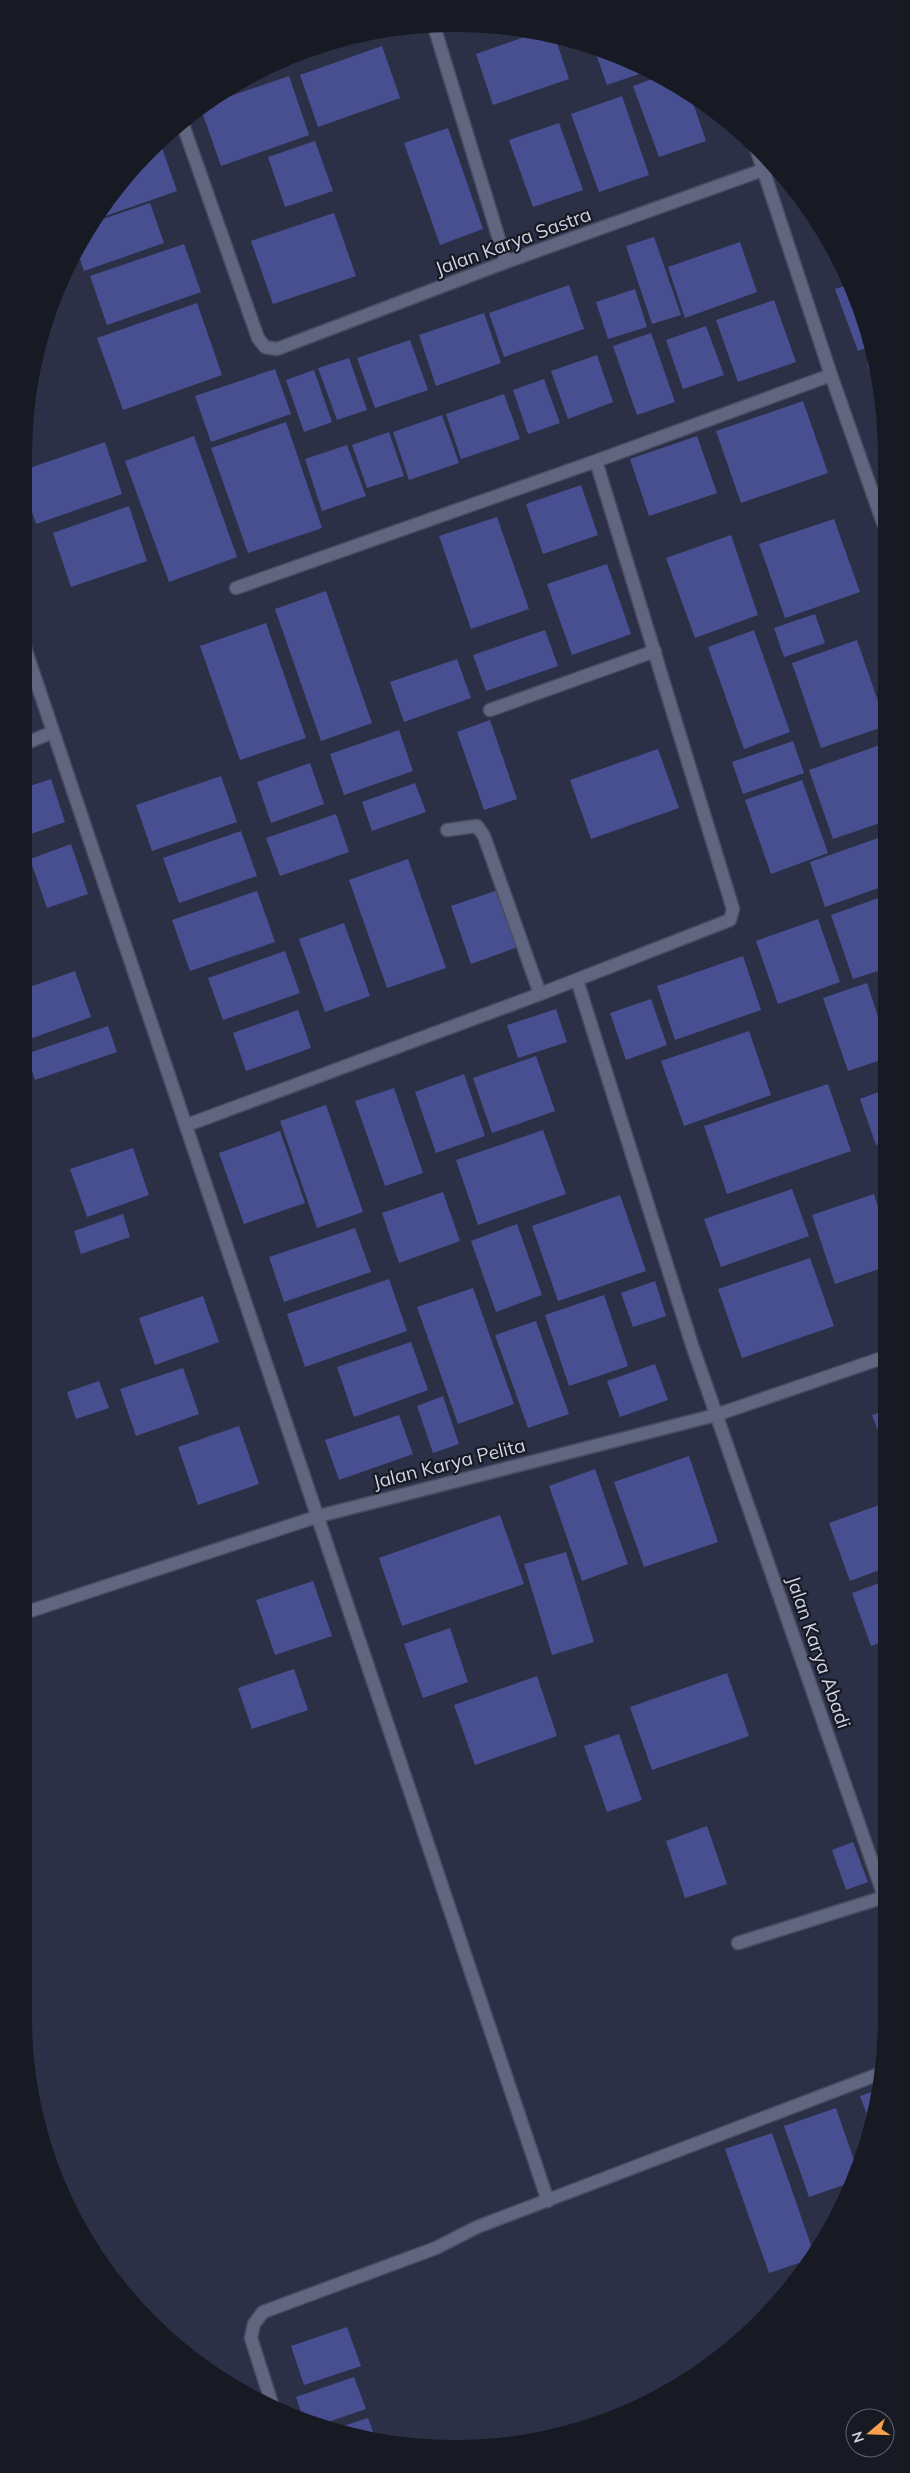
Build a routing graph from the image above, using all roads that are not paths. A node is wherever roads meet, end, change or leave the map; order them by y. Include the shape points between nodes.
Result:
1 (436, 33) edge
2 (185, 130) edge
3 (766, 169) edge
4 (771, 174) edge
5 (506, 262) junction
6 (831, 375) junction
7 (596, 461) junction
8 (878, 510) edge
9 (236, 588) dead end
10 (655, 651) junction
11 (32, 669) edge
12 (490, 710) dead end
13 (53, 732) junction
14 (32, 741) edge
15 (447, 830) dead end
16 (577, 980) junction
17 (540, 994) junction
18 (186, 1125) junction
19 (878, 1359) edge
20 (716, 1415) junction
21 (319, 1516) junction
22 (32, 1610) edge
23 (878, 1879) edge
24 (878, 1901) edge
25 (738, 1943) dead end
26 (873, 2076) edge
27 (548, 2201) junction
28 (270, 2398) edge

1 - 5 street
2 - 5 street, Jalan Karya Sastra via 258,338 265,347 284,348
3 - 5 street, Jalan Karya Sastra
4 - 6 street
6 - 7 street
6 - 8 street
7 - 9 street
7 - 10 street
10 - 12 street
10 - 16 street via 733,912 726,922
11 - 13 street
13 - 14 street
13 - 18 street
15 - 17 street via 477,826 484,836
16 - 17 street
16 - 20 street, Jalan Karya Abadi
17 - 18 street
18 - 21 street
19 - 20 street, Jalan Karya Pelita
20 - 21 street, Jalan Karya Pelita
20 - 23 street, Jalan Karya Abadi
21 - 22 street, Jalan Karya Pelita
21 - 27 street
24 - 25 street
26 - 27 street
27 - 28 street via 477,2228 436,2248 263,2312 254,2324 251,2338

